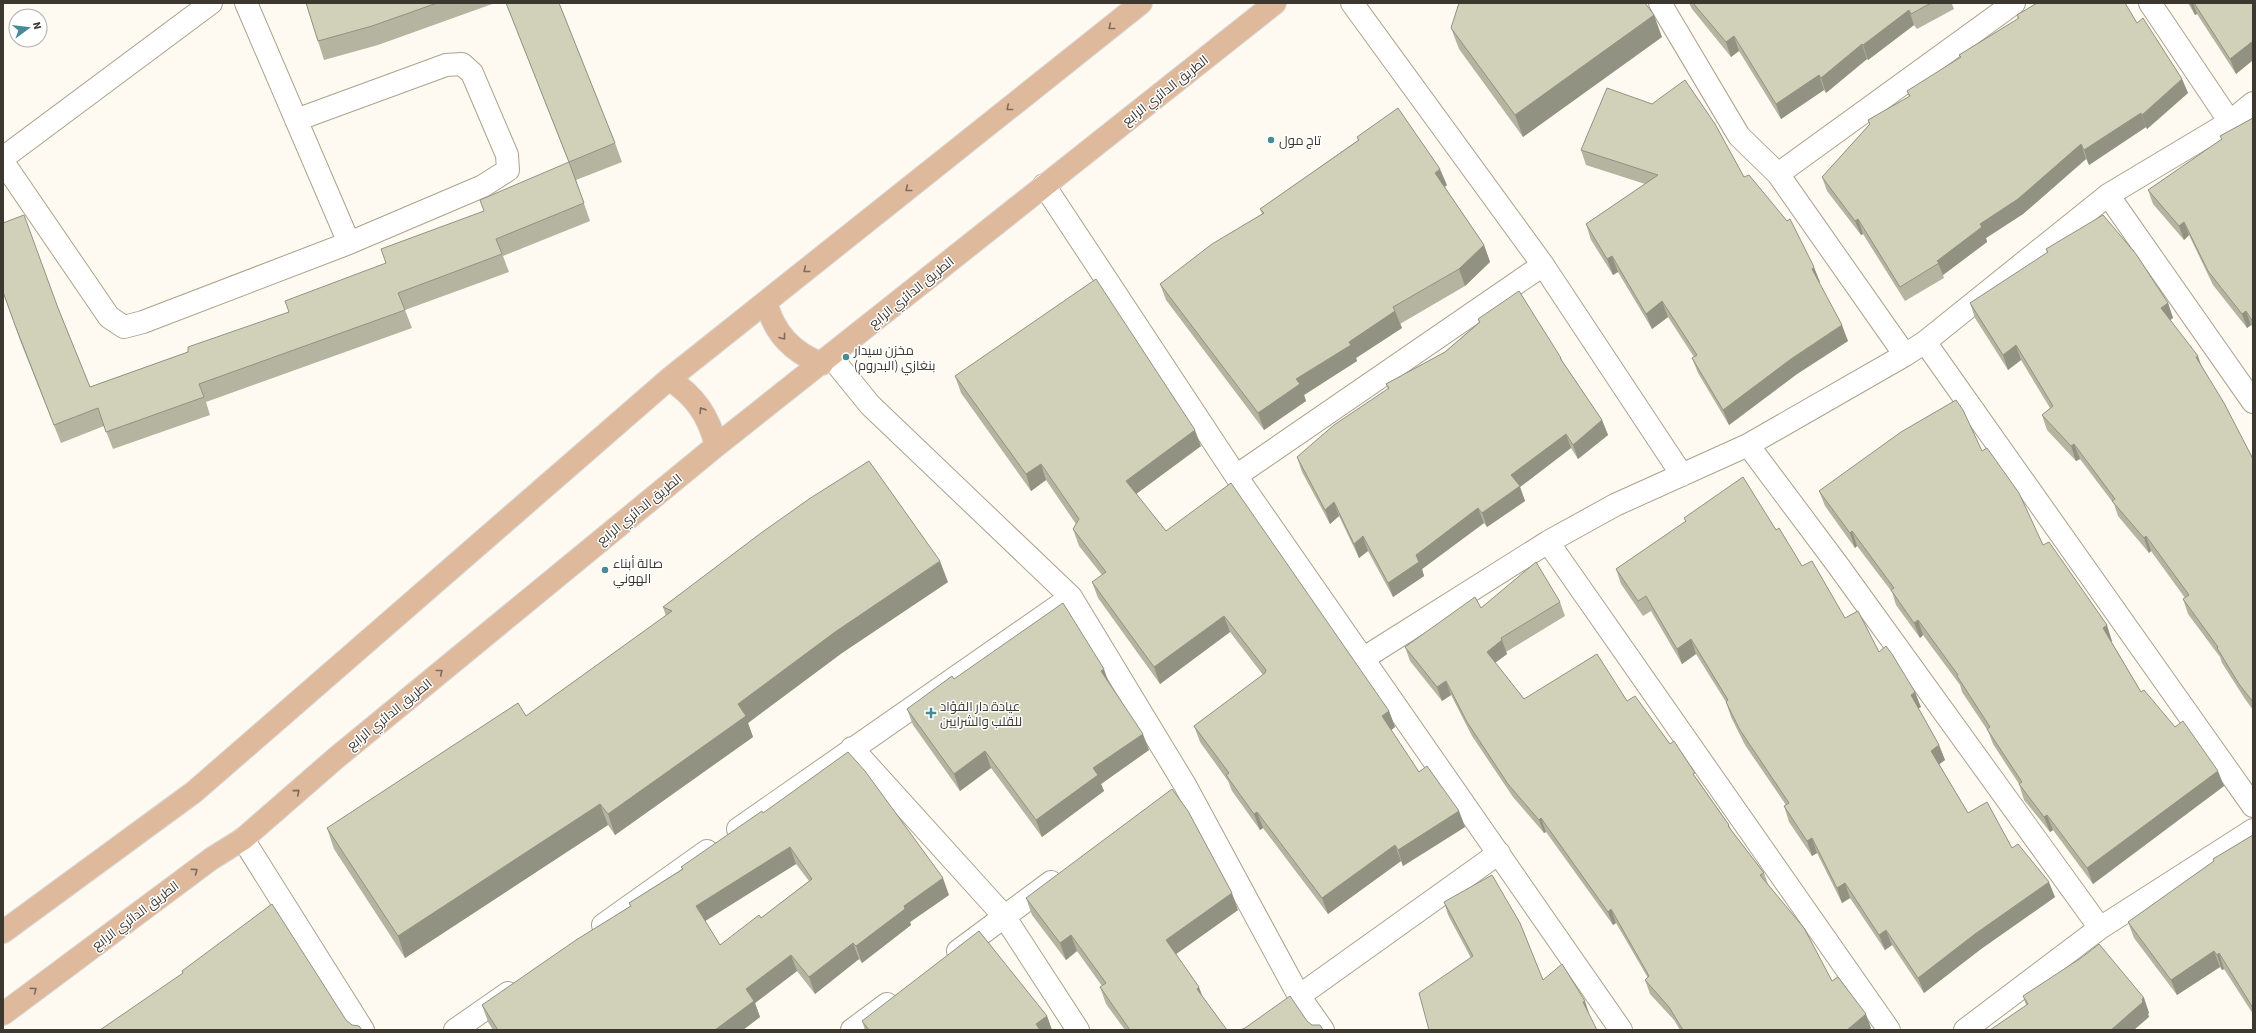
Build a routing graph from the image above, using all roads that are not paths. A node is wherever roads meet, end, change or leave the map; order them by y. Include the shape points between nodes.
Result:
1 (211, 3) edge
2 (246, 3) edge
3 (1141, 3) edge
4 (1275, 3) edge
5 (1352, 3) edge
6 (1660, 3) edge
7 (2014, 3) edge
8 (2150, 3) edge
9 (2253, 103) edge
10 (296, 120) junction
11 (2230, 122) junction
12 (3, 158) edge
13 (3, 162) edge
14 (1778, 174) junction
15 (1044, 185) junction
16 (2108, 195) junction
17 (349, 243) junction
18 (1543, 265) junction
19 (766, 302) junction
20 (1925, 342) junction
21 (1905, 355) junction
22 (827, 360) junction
23 (669, 379) junction
24 (2253, 402) edge
25 (1748, 445) junction
26 (716, 446) junction
27 (1682, 475) junction
28 (1236, 476) junction
29 (1548, 542) junction
30 (1071, 597) junction
31 (1364, 658) junction
32 (852, 748) junction
33 (1185, 785) junction
34 (1165, 799) edge
35 (2253, 806) edge
36 (2253, 830) edge
37 (243, 839) junction
38 (1499, 853) junction
39 (1069, 870) edge
40 (1004, 916) junction
41 (4, 928) edge
42 (2100, 928) junction
43 (585, 938) edge
44 (941, 964) edge
45 (526, 979) edge
46 (903, 992) edge
47 (1299, 996) junction
48 (3, 1014) edge
49 (363, 1030) edge
50 (455, 1030) edge
51 (852, 1030) edge
52 (1078, 1030) edge
53 (1323, 1030) edge
54 (1621, 1030) edge
55 (1889, 1030) edge
56 (1964, 1030) edge

1 - 12 street
2 - 10 street
3 -> 19 main road
4 - 15 main road, الطريق الدائري الرابع
5 - 18 street
6 - 14 street via 1739,136
7 - 14 street
8 - 11 street
9 - 11 street
10 - 17 street
10 - 17 street via 446,65 462,64 472,73 507,155 508,170 494,180
11 - 16 street
13 - 17 street via 109,317 124,327
14 - 21 street
15 - 22 main road, الطريق الدائري الرابع
15 - 28 street
16 - 20 street
16 - 24 street
18 - 27 street
18 - 28 street
19 -> 22 main road via 770,316 785,341 796,351
19 - 23 main road
20 - 21 street
20 - 35 street
21 - 25 street
22 - 26 main road, الطريق الدائري الرابع
22 - 30 street via 870,405
26 -> 23 main road via 713,432 700,407 691,396
23 - 41 main road via 194,792
25 - 27 street
25 - 42 street
37 -> 26 main road, الطريق الدائري الرابع via 336,758
27 - 29 street via 1615,506
28 - 31 street
29 - 31 street
29 - 55 street
30 - 32 street
30 - 33 street
31 - 38 street
32 - 40 street
32 - 43 street
33 - 34 street
33 - 47 street
36 - 42 street
48 -> 37 main road, الطريق الدائري الرابع via 210,859
37 - 49 street
38 - 47 street
38 - 54 street
39 - 40 street
40 - 44 street
40 - 52 street
42 - 56 street
45 - 50 street
46 - 51 street
47 - 53 street

